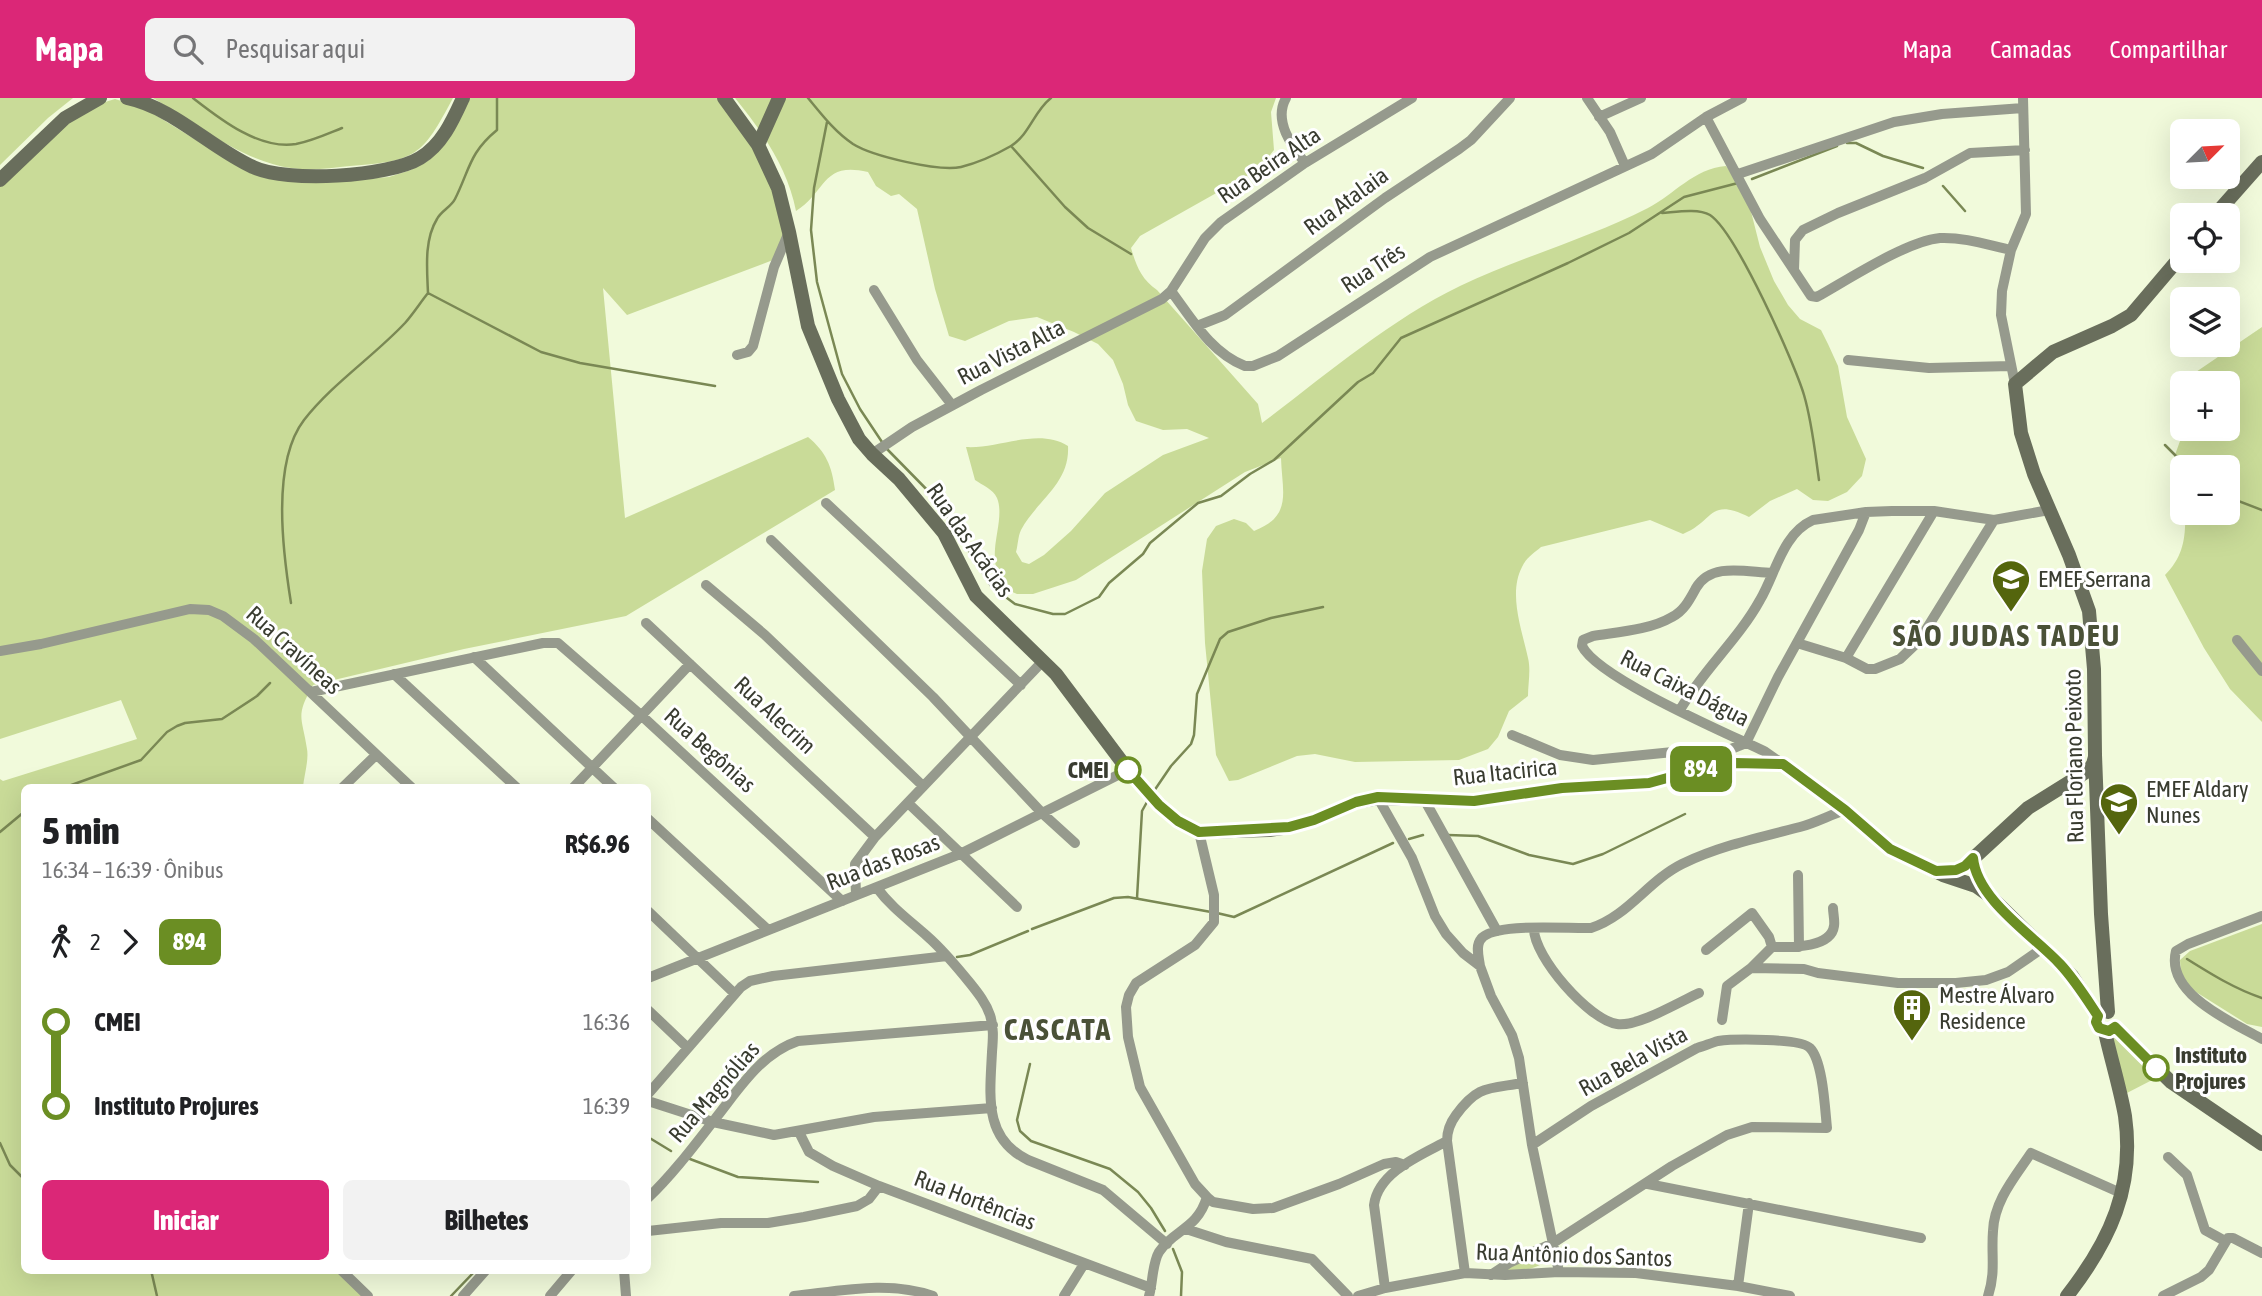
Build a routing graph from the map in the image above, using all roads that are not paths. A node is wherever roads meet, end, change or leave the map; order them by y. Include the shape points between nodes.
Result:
1 (100, 98) edge
2 (127, 98) edge
3 (463, 98) edge
4 (724, 98) edge
5 (779, 98) edge
6 (1286, 98) edge
7 (1412, 98) edge
8 (1510, 98) edge
9 (1587, 98) edge
10 (1642, 98) edge
11 (1742, 98) edge
12 (2023, 103) edge
13 (1599, 117) junction
14 (1706, 117) junction
15 (758, 145) junction
16 (2025, 150) junction
17 (2262, 162) edge
18 (1305, 163) junction
19 (1625, 166) junction
20 (1738, 174) junction
21 (0, 180) edge
22 (2226, 203) edge
23 (789, 232) junction
24 (2011, 250) junction
25 (2170, 269) edge
26 (1794, 270) junction
27 (874, 290) dead end
28 (1171, 291) junction
29 (1197, 326) junction
30 (737, 355) dead end
31 (1848, 360) dead end
32 (2011, 366) junction
33 (2015, 384) junction
34 (952, 405) junction
35 (872, 454) junction
36 (826, 503) dead end
37 (2049, 510) junction
38 (1866, 512) junction
39 (1934, 512) junction
40 (1994, 520) junction
41 (772, 540) dead end
42 (1772, 573) junction
43 (706, 585) dead end
44 (646, 624) dead end
45 (2237, 640) dead end
46 (1797, 643) junction
47 (0, 651) edge
48 (474, 657) junction
49 (1846, 658) junction
50 (1043, 661) junction
51 (690, 664) junction
52 (2262, 671) edge
53 (394, 674) junction
54 (1021, 685) junction
55 (311, 692) junction
56 (1681, 710) junction
57 (642, 716) junction
58 (1513, 735) dead end
59 (969, 736) junction
60 (1743, 745) junction
61 (376, 755) junction
62 (2095, 755) junction
63 (1783, 764) junction
64 (592, 768) junction
65 (1128, 770) junction
66 (2078, 777) junction
67 (346, 784) edge
68 (408, 784) edge
69 (513, 784) edge
70 (577, 784) edge
71 (610, 784) edge
72 (923, 786) junction
73 (2096, 787) junction
74 (1378, 797) junction
75 (1424, 799) junction
76 (908, 803) junction
77 (1845, 810) junction
78 (1042, 813) junction
79 (651, 822) edge
80 (1199, 832) junction
81 (875, 837) junction
82 (1075, 843) dead end
83 (960, 854) junction
84 (1973, 858) junction
85 (1936, 871) junction
86 (1798, 875) dead end
87 (877, 888) junction
88 (856, 895) junction
89 (1990, 896) junction
90 (842, 901) junction
91 (1017, 907) dead end
92 (1833, 908) dead end
93 (651, 914) edge
94 (2262, 916) edge
95 (767, 929) junction
96 (1534, 929) junction
97 (1497, 931) junction
98 (1772, 947) junction
99 (1799, 947) junction
100 (2043, 948) junction
101 (1706, 950) dead end
102 (947, 956) junction
103 (696, 957) junction
104 (1480, 966) junction
105 (1751, 968) junction
106 (651, 977) edge
107 (1699, 993) dead end
108 (735, 994) junction
109 (651, 1013) edge
110 (2103, 1014) junction
111 (1722, 1020) dead end
112 (993, 1025) junction
113 (2110, 1029) junction
114 (2262, 1039) edge
115 (688, 1048) junction
116 (1523, 1083) junction
117 (651, 1091) edge
118 (651, 1102) edge
119 (992, 1108) junction
120 (713, 1122) junction
121 (799, 1132) junction
122 (1447, 1141) junction
123 (2262, 1144) edge
124 (1532, 1145) junction
125 (2168, 1157) dead end
126 (1405, 1165) junction
127 (1648, 1184) junction
128 (879, 1186) junction
129 (2123, 1194) junction
130 (651, 1195) edge
131 (1207, 1198) junction
132 (1749, 1203) junction
133 (1186, 1229) junction
134 (651, 1230) edge
135 (1921, 1238) dead end
136 (2225, 1241) junction
137 (1553, 1243) junction
138 (1167, 1244) junction
139 (2262, 1252) edge
140 (1084, 1264) junction
141 (1559, 1272) junction
142 (1465, 1273) junction
143 (349, 1274) edge
144 (482, 1274) edge
145 (569, 1274) edge
146 (624, 1274) edge
147 (1491, 1275) junction
148 (1738, 1286) junction
149 (1385, 1288) junction
150 (860, 1292) edge
151 (1150, 1292) edge
152 (368, 1296) edge
153 (463, 1296) edge
154 (550, 1296) edge
155 (626, 1296) edge
156 (794, 1296) edge
157 (933, 1296) edge
158 (1064, 1296) edge
159 (1348, 1296) edge
160 (1358, 1296) edge
161 (1790, 1296) edge
162 (1988, 1296) edge
163 (2067, 1296) edge
164 (2163, 1296) edge

1 - 21 street via 65,118
2 - 3 street via 173,119 252,167 303,177 409,163 445,133
4 - 15 street, Rua das Acácias
5 - 15 street
6 - 18 street via 1284,125 1289,142
7 - 18 street, Rua Beira Alta
8 - 29 street, Rua Atalaia via 1459,149 1225,315
9 - 13 street
10 - 13 street
11 - 14 street, Rua Três
12 - 16 street, Rua Floriano Peixoto
12 - 20 street via 1894,122
13 - 19 street
14 - 19 street, Rua Três via 1675,140
14 - 20 street
15 - 23 street, Rua das Acácias via 778,188
16 - 24 street, Rua Floriano Peixoto via 2026,214
16 - 26 street via 1970,153 1925,178 1803,230 1795,240
17 - 22 street
18 - 28 street, Rua Beira Alta via 1221,222 1194,252
19 - 29 street, Rua Três via 1430,257 1264,363 1245,366 1236,362
20 - 26 street via 1760,219
23 - 30 street via 774,267 753,346
23 - 35 street, Rua das Acácias via 808,326 822,364 847,418
24 - 26 street via 1957,239 1927,240 1819,296 1811,296
24 - 32 street, Rua Floriano Peixoto via 2001,315
25 - 33 street via 2131,314 2053,352
27 - 34 street via 916,360
28 - 29 street, Rua Três
28 - 34 street, Rua Vista Alta
31 - 32 street via 1929,368
32 - 33 street, Rua Floriano Peixoto
33 - 37 street, Rua Floriano Peixoto via 2021,433
34 - 35 street, Rua Vista Alta
35 - 50 street, Rua das Acácias via 944,533 976,596
36 - 54 street
37 - 40 street
37 - 62 street, Rua Floriano Peixoto via 2089,611 2095,668
38 - 39 street
38 - 42 street via 1813,520 1801,527
38 - 46 street
39 - 40 street
39 - 49 street
40 - 49 street via 1909,652 1875,670
41 - 59 street
42 - 56 street via 1747,623 1700,678
42 - 56 street, Rua Caixa Dágua via 1726,570 1709,574 1675,616 1583,640 1585,651 1602,669
43 - 72 street
44 - 51 street, Rua Alecrim
45 - 52 street
46 - 49 street
46 - 60 street
47 - 55 street, Rua Cravíneas via 178,610 209,610 234,622
48 - 53 street
48 - 57 street, Rua Begônias via 553,641
48 - 64 street
50 - 54 street
50 - 65 street, Rua das Acácias
51 - 57 street
51 - 81 street, Rua Alecrim
53 - 55 street
53 - 69 street
54 - 59 street
55 - 61 street, Rua Cravíneas
56 - 60 street, Rua Caixa Dágua
57 - 64 street
57 - 90 street, Rua Begônias
58 - 60 street via 1560,755 1593,761
59 - 72 street
59 - 78 street
60 - 63 street, Rua Caixa Dágua
61 - 67 street
61 - 68 street, Rua Cravíneas
62 - 66 street via 2093,766
62 - 73 street, Rua Floriano Peixoto
63 - 75 street, Rua Itacirica via 1735,763 1649,783 1562,788 1474,801
63 - 77 street
64 - 70 street
64 - 71 street
65 - 78 street, Rua das Rosas
65 - 80 street, Rua das Acácias via 1159,805
66 - 73 street via 2092,779
66 - 84 street via 2028,808
72 - 76 street
73 - 110 street, Rua Floriano Peixoto
74 - 75 street, Rua Itacirica
74 - 80 street, Rua Itacirica via 1289,827
74 - 104 street via 1412,858 1435,916 1463,953
75 - 97 street
76 - 81 street
76 - 83 street
77 - 85 street via 1890,849
77 - 96 street via 1682,864 1603,924
78 - 82 street
78 - 83 street, Rua das Rosas
79 - 95 street
80 - 131 street via 1214,895 1214,922 1195,946 1136,983 1126,1007 1140,1087
81 - 88 street via 855,864
83 - 87 street, Rua das Rosas
83 - 91 street
84 - 85 street via 1956,870
84 - 89 street
85 - 89 street
86 - 99 street
87 - 88 street, Rua das Rosas
87 - 102 street
88 - 90 street, Rua das Rosas
89 - 100 street
90 - 95 street, Rua das Rosas
92 - 99 street via 1830,934
93 - 103 street
94 - 114 street via 2188,944 2176,951 2173,962 2182,983 2198,1000
95 - 103 street, Rua das Rosas
96 - 97 street
96 - 107 street, Rua Bela Vista via 1535,942 1553,973 1587,1006 1618,1025
97 - 104 street via 1478,944
98 - 99 street
98 - 101 street via 1752,913
98 - 105 street
100 - 105 street via 2008,972 1956,983 1898,983 1804,969
100 - 110 street
102 - 108 street via 758,978
102 - 112 street via 985,1003
103 - 106 street, Rua das Rosas
103 - 108 street
104 - 116 street via 1514,1042
105 - 111 street via 1727,986
108 - 115 street
109 - 115 street
110 - 113 street via 2115,1017
112 - 119 street
112 - 120 street, Rua Magnólias via 782,1046 755,1069
113 - 123 street via 2171,1082
113 - 129 street via 2127,1152
115 - 117 street
116 - 122 street via 1475,1093 1452,1120
116 - 124 street
118 - 120 street
119 - 121 street via 874,1117
119 - 138 street via 998,1134 1009,1149 1103,1190
120 - 121 street via 767,1135
120 - 130 street, Rua Magnólias
121 - 128 street, Rua Hortências via 809,1152 819,1159
122 - 126 street
122 - 142 street
124 - 127 street, Rua Bela Vista via 1591,1107 1713,1042 1810,1047 1817,1061 1827,1128 1741,1129
124 - 137 street
125 - 136 street via 2187,1175 2205,1230
126 - 131 street via 1384,1164 1273,1208 1253,1209
126 - 149 street via 1375,1196
127 - 132 street
127 - 137 street
128 - 134 street via 857,1206 804,1217
128 - 140 street, Rua Hortências
129 - 162 street via 2031,1153 1995,1217 1994,1269
129 - 163 street via 2094,1257
131 - 133 street
132 - 135 street
132 - 148 street
133 - 138 street
133 - 159 street via 1312,1259
136 - 139 street via 2233,1238
136 - 164 street via 2209,1270
137 - 141 street
137 - 147 street
138 - 151 street via 1157,1256
140 - 151 street, Rua Hortências
140 - 158 street
141 - 147 street, Rua Antônio dos Santos
141 - 148 street, Rua Antônio dos Santos via 1636,1273
142 - 147 street, Rua Antônio dos Santos
142 - 149 street, Rua Antônio dos Santos
143 - 152 street
144 - 153 street
145 - 154 street
146 - 155 street
148 - 161 street, Rua Antônio dos Santos
149 - 160 street, Rua Antônio dos Santos
150 - 156 street
150 - 157 street via 901,1288

